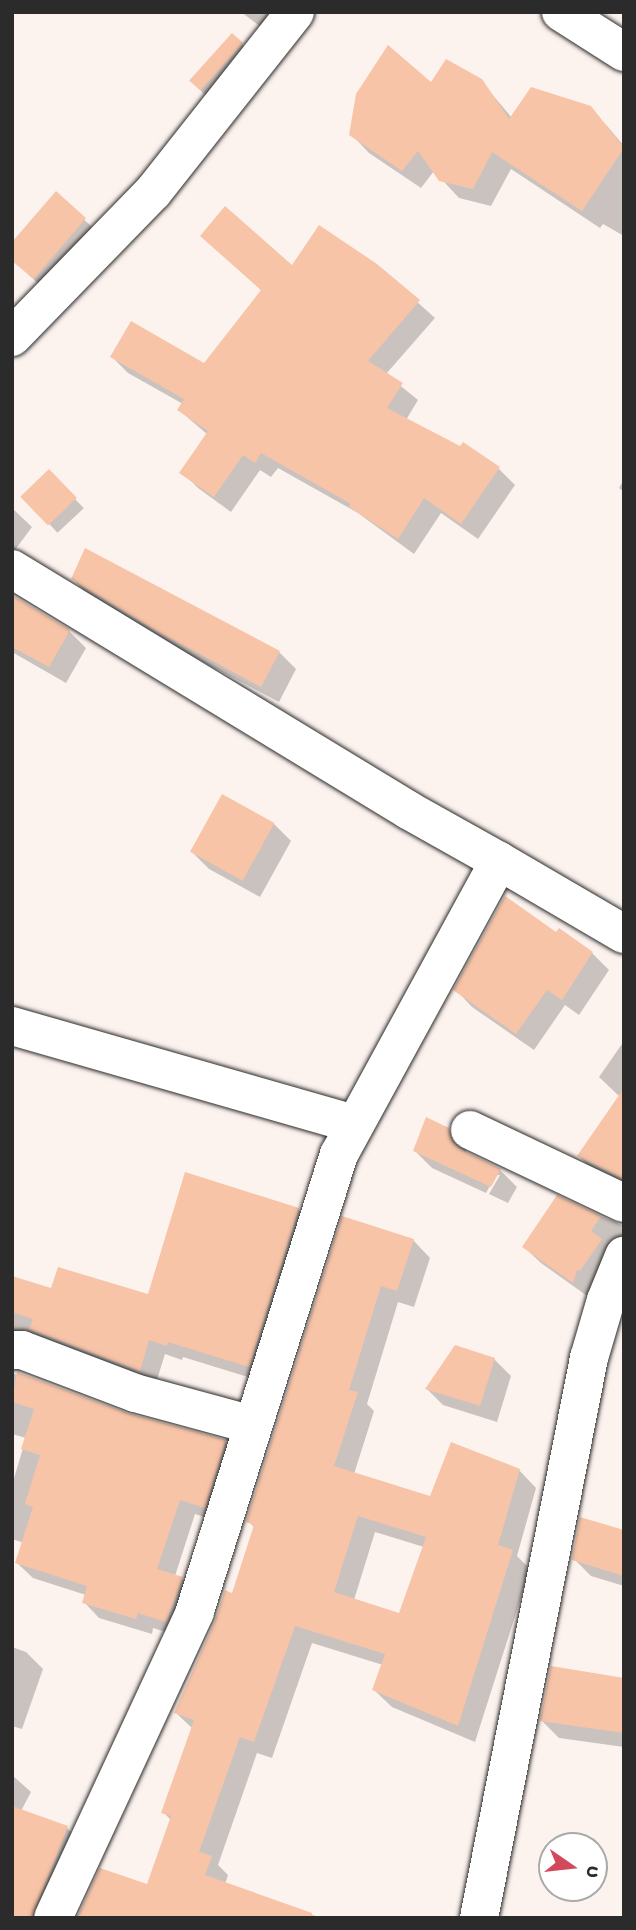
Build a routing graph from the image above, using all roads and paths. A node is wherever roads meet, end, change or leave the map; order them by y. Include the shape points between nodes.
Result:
1 (295, 12) edge
2 (561, 12) edge
3 (624, 52) edge
4 (12, 337) edge
5 (12, 569) edge
6 (499, 861) junction
7 (624, 934) edge
8 (12, 1026) edge
9 (353, 1124) junction
10 (470, 1130) dead end
11 (624, 1203) edge
12 (624, 1255) edge
13 (12, 1350) edge
14 (253, 1425) junction
15 (53, 1918) edge
16 (479, 1918) edge

1 - 4 street via 153,192
2 - 3 street
5 - 6 street
6 - 7 street
6 - 9 street
8 - 9 street
9 - 14 street via 329,1180
10 - 11 street
12 - 16 street via 589,1358
13 - 14 street via 135,1393
14 - 15 street via 190,1626

